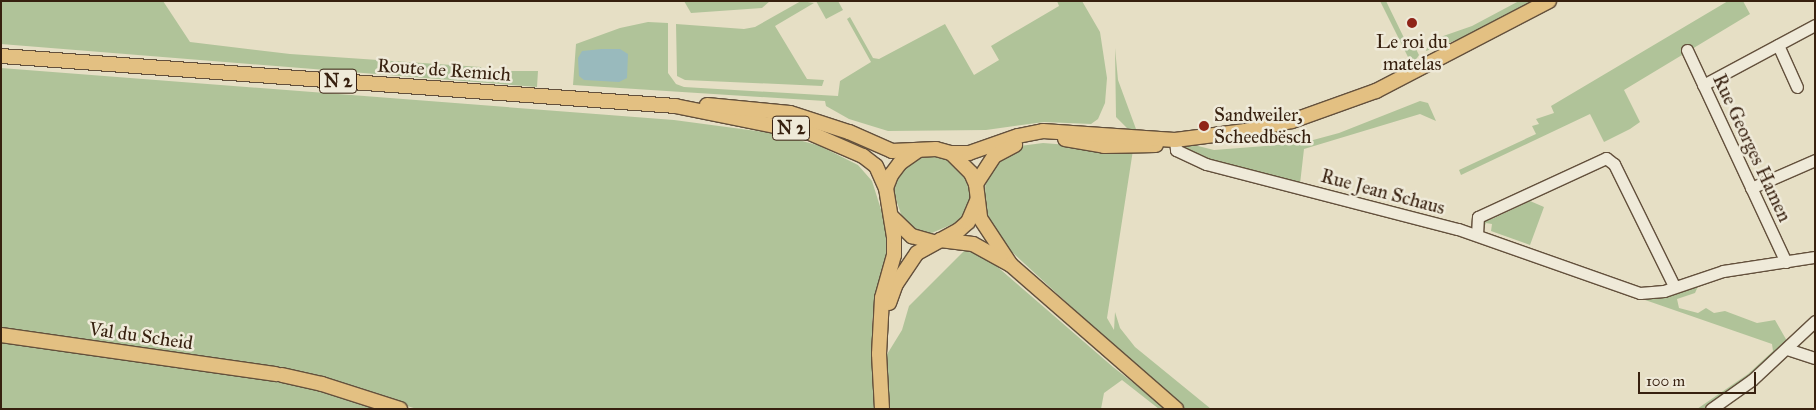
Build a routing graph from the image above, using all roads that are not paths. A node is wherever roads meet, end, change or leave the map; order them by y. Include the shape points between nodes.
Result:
1 (1549, 1) edge
2 (1815, 25) edge
3 (1778, 45) junction
4 (1687, 50) dead end
5 (1, 56) edge
6 (1703, 85) junction
7 (1798, 87) dead end
8 (675, 106) junction
9 (1103, 133) junction
10 (1033, 140) junction
11 (1175, 140) junction
12 (920, 150) junction
13 (951, 153) junction
14 (1815, 160) edge
15 (976, 184) junction
16 (886, 188) junction
17 (1751, 188) junction
18 (977, 201) junction
19 (892, 217) junction
20 (1477, 235) junction
21 (936, 241) junction
22 (1815, 257) edge
23 (1786, 262) junction
24 (1011, 265) junction
25 (1674, 286) junction
26 (1815, 321) edge
27 (881, 322) junction
28 (1, 335) edge
29 (1787, 349) junction
30 (1815, 358) edge
31 (400, 409) edge
32 (882, 409) edge
33 (1176, 409) edge
34 (1711, 409) edge

1 - 11 main road via 1418,71 1333,108 1245,131
2 - 3 street
3 - 6 street
3 - 7 street
4 - 6 street, Rue Georges Hamen
5 - 8 main road, Route de Remich / N 2
6 - 17 street, Rue Georges Hamen
8 - 12 main road, Route de Remich / N 2 via 722,105 790,113 850,132 880,148 903,152
8 - 16 main road, Route de Remich / N 2 via 810,133 863,156 876,166
9 - 10 main road via 1094,139 1057,135
9 - 11 main road
9 - 13 main road via 1043,131 969,153
10 - 11 main road via 1063,139 1127,147
10 - 15 main road via 994,156
11 - 20 street, Rue Jean Schaus via 1176,150 1206,164
12 - 13 main road via 936,148
12 - 16 main road via 900,163 890,175
13 - 15 main road via 964,162
14 - 17 street
15 - 18 main road
16 - 19 main road
17 - 23 street, Rue Georges Hamen
18 - 21 main road via 968,222
18 - 24 main road via 980,218
19 - 21 main road via 912,236
19 - 27 main road via 894,255 882,298
20 - 25 street, Rue Jean Schaus via 1590,275 1638,287
20 - 25 street via 1476,223 1481,216 1606,158 1614,164
21 - 24 main road via 973,244
21 - 27 main road via 916,254 909,264 896,284
22 - 23 street, Rue Jean Schaus
23 - 25 street, Rue Jean Schaus via 1723,271
24 - 33 main road
26 - 29 street
27 - 32 main road
28 - 31 main road, Val du Scheid via 279,375 322,384
29 - 30 street
29 - 34 street via 1752,380

